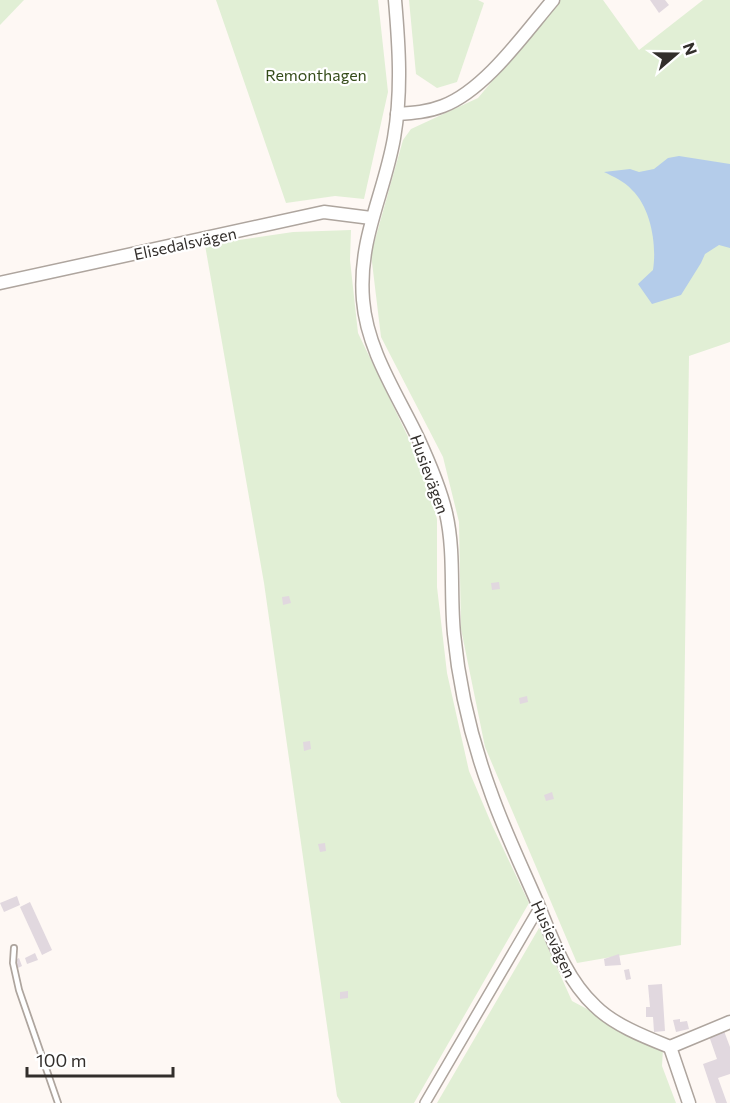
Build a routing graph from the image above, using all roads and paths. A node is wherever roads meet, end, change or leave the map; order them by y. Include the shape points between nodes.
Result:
1 (395, 0) edge
2 (553, 0) edge
3 (398, 114) junction
4 (371, 218) junction
5 (0, 283) edge
6 (539, 908) junction
7 (14, 948) dead end
8 (730, 1022) edge
9 (670, 1047) junction
10 (58, 1103) edge
11 (425, 1103) edge
12 (689, 1103) edge

1 - 3 street, Husievägen
2 - 3 street via 465,94 429,111
3 - 4 street, Husievägen
4 - 5 street, Elisedalsvägen via 324,212
4 - 6 street, Husievägen via 362,280 368,328 439,489 450,540 459,667 479,758
6 - 9 street, Husievägen via 573,981 591,1003 609,1017
6 - 11 street
7 - 10 lane via 19,990
8 - 9 street
9 - 12 street

